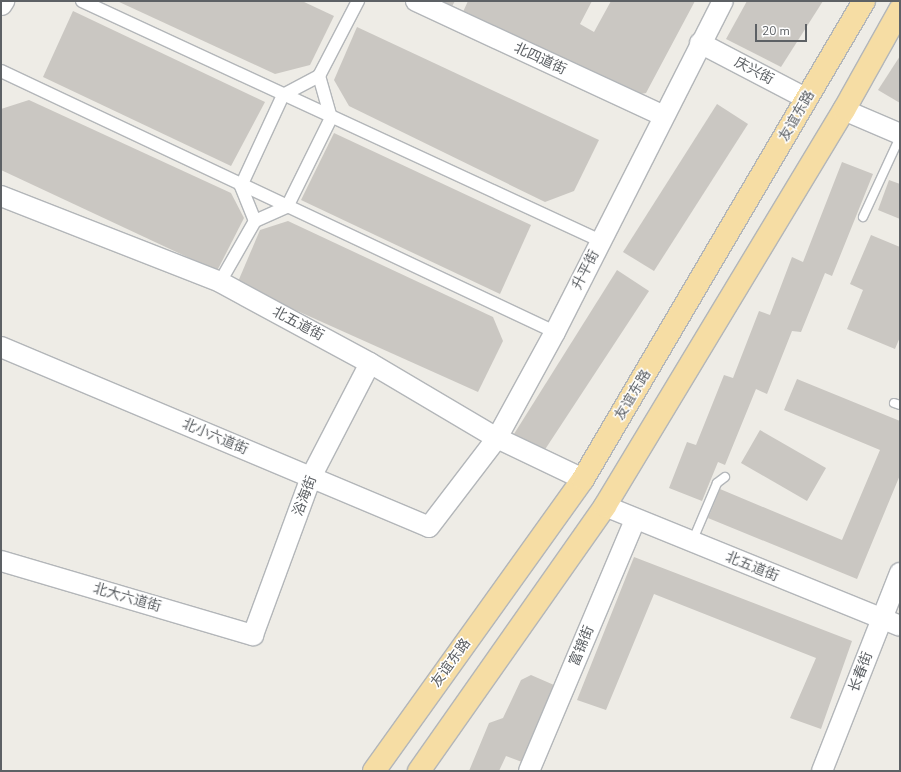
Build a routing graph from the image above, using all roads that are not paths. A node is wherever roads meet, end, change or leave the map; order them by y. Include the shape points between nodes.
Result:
1 (3, 1) edge
2 (82, 1) edge
3 (358, 1) edge
4 (416, 1) edge
5 (723, 1) edge
6 (864, 1) edge
7 (1, 4) edge
8 (900, 10) edge
9 (700, 43) junction
10 (1, 71) edge
11 (319, 76) junction
12 (283, 95) junction
13 (807, 99) junction
14 (844, 110) junction
15 (664, 116) junction
16 (331, 118) junction
17 (900, 134) edge
18 (900, 138) edge
19 (241, 186) junction
20 (1, 196) edge
21 (287, 207) junction
22 (863, 217) dead end
23 (255, 221) junction
24 (601, 241) junction
25 (220, 282) junction
26 (555, 332) junction
27 (1, 347) edge
28 (370, 362) junction
29 (497, 438) junction
30 (311, 477) junction
31 (725, 477) dead end
32 (583, 479) junction
33 (605, 506) junction
34 (635, 520) junction
35 (429, 527) joint
36 (692, 543) junction
37 (1, 561) edge
38 (900, 573) edge
39 (882, 618) junction
40 (900, 626) edge
41 (253, 635) joint
42 (374, 771) edge
43 (419, 771) edge
44 (529, 771) edge
45 (822, 771) edge

1 - 7 main road
2 - 12 street
3 - 11 street
4 - 15 street, 北四道街
5 - 9 street, 升平街
6 - 13 highway, 友谊东路
8 - 14 highway
9 - 13 street, 庆兴街
9 - 15 street, 升平街
10 - 19 street
11 - 12 street
11 - 16 street
12 - 16 street
12 - 19 street
13 - 32 highway, 友谊东路
14 - 17 street
14 - 33 highway
15 - 24 street, 升平街
16 - 21 street
16 - 24 street
18 - 22 lane
19 - 21 street
19 - 23 street
20 - 25 street, 北五道街
21 - 23 street
21 - 26 street
23 - 25 street
24 - 26 street, 升平街
25 - 28 street, 北五道街
26 - 29 street, 升平街
27 - 30 street, 北小六道街
28 - 29 street, 北五道街
28 - 30 street, 浴海街
29 - 32 street, 北五道街
29 - 35 street, 升平街
30 - 35 street, 北小六道街
30 - 41 street, 浴海街
31 - 36 lane via 717,483
32 - 42 highway, 友谊东路
33 - 34 street, 北五道街
33 - 43 highway
34 - 36 street, 北五道街
34 - 44 street, 富锦街
36 - 39 street, 北五道街
37 - 41 street, 北大六道街
38 - 39 street, 长春街
39 - 40 street, 北五道街
39 - 45 street, 长春街

